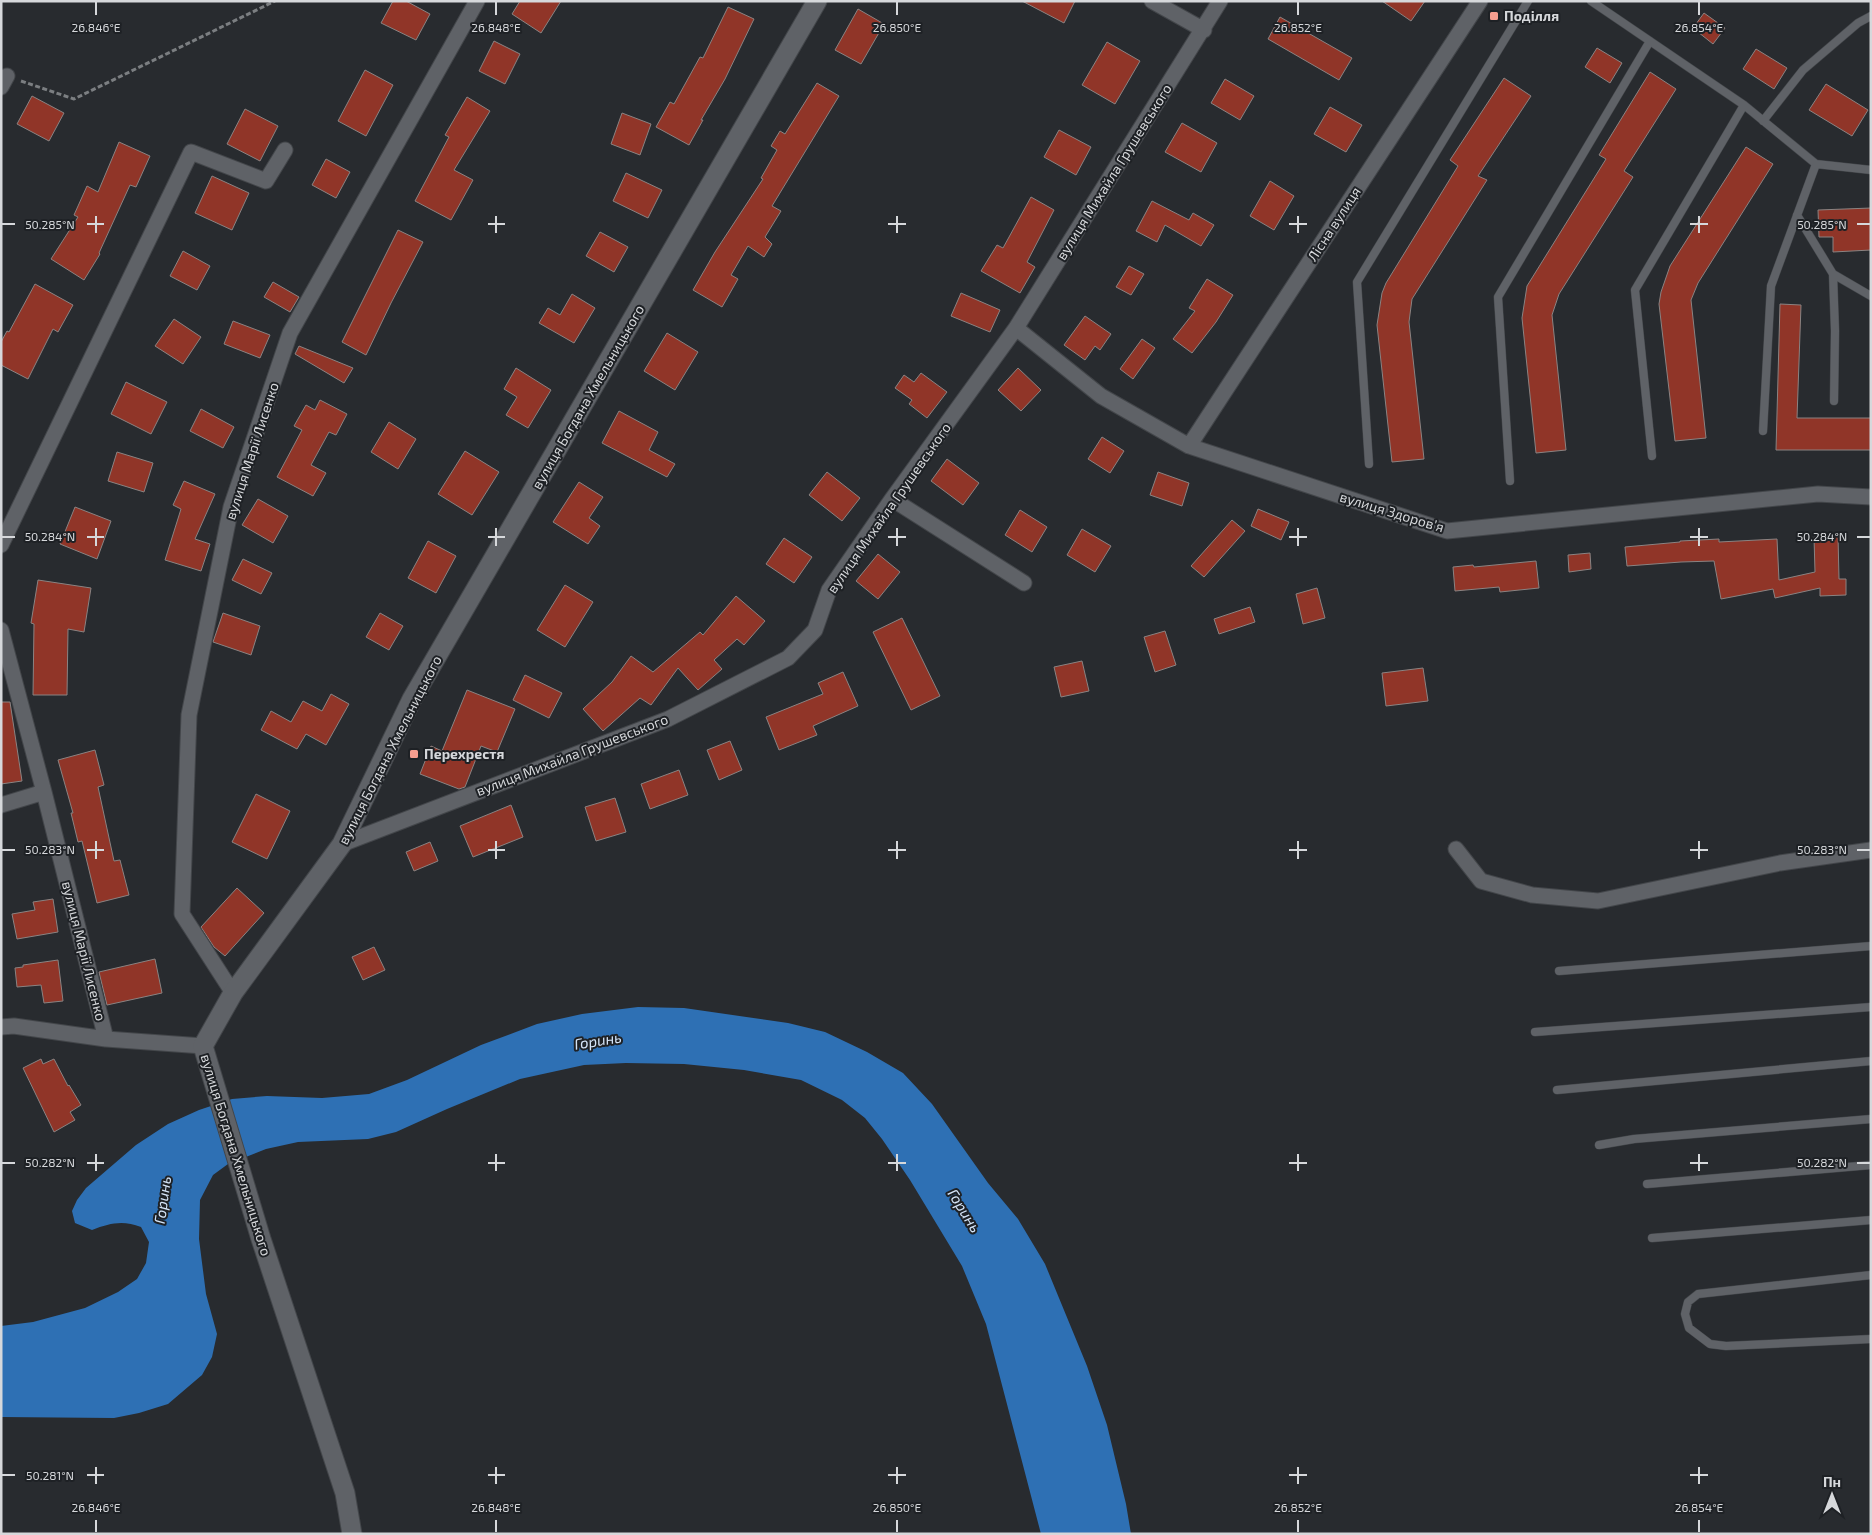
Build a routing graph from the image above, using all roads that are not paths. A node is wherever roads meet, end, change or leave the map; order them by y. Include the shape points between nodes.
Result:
1 (477, 1) edge
2 (817, 1) edge
3 (1152, 1) edge
4 (1220, 1) edge
5 (1480, 1) edge
6 (1528, 1) edge
7 (1591, 1) edge
8 (1871, 16) edge
9 (1204, 30) junction
10 (1650, 41) junction
11 (1744, 106) junction
12 (1763, 121) junction
13 (285, 150) dead end
14 (1816, 164) junction
15 (1871, 170) edge
16 (1797, 215) junction
17 (1833, 274) junction
18 (1871, 296) edge
19 (1016, 328) junction
20 (1834, 401) dead end
21 (1763, 431) dead end
22 (1189, 446) junction
23 (1652, 456) dead end
24 (1369, 464) dead end
25 (1510, 481) dead end
26 (1871, 497) edge
27 (892, 499) junction
28 (1, 545) edge
29 (1024, 583) dead end
30 (1, 630) edge
31 (44, 792) junction
32 (1, 805) edge
33 (342, 844) junction
34 (1456, 849) dead end
35 (1871, 850) edge
36 (1871, 946) edge
37 (1559, 971) dead end
38 (233, 993) junction
39 (1871, 1007) edge
40 (1, 1027) edge
41 (1535, 1032) dead end
42 (106, 1039) junction
43 (203, 1046) junction
44 (1871, 1061) edge
45 (1557, 1090) dead end
46 (1871, 1119) edge
47 (1600, 1144) dead end
48 (1871, 1165) edge
49 (1647, 1184) dead end
50 (1871, 1220) edge
51 (1652, 1238) dead end
52 (1871, 1275) edge
53 (1871, 1339) edge
54 (352, 1534) edge

1 - 38 street, вулиця Марії Лисенко via 290,333 231,507 189,715 182,914
2 - 33 street, вулиця Богдана Хмельницького via 412,699
3 - 9 street
4 - 9 street, вулиця Михайла Грушевського
5 - 22 street, Лісна вулиця
6 - 24 lane via 1357,282
7 - 10 lane
8 - 12 lane via 1858,23 1804,70
9 - 19 street, вулиця Михайла Грушевського
10 - 11 lane
10 - 25 lane via 1498,297
11 - 12 lane
11 - 23 lane via 1635,290
12 - 14 lane
13 - 28 street via 266,180 191,152
14 - 15 lane
14 - 16 lane
16 - 17 lane
16 - 21 lane via 1771,286
17 - 18 lane
17 - 20 lane
19 - 22 street, вулиця Здоровʼя via 1101,396
19 - 27 street, вулиця Михайла Грушевського
22 - 26 street, вулиця Здоровʼя via 1447,530 1818,494
27 - 29 street
27 - 33 street, вулиця Михайла Грушевського via 830,590 815,630 788,658 668,719
30 - 31 street, вулиця Марії Лисенко
31 - 32 street
31 - 42 street, вулиця Марії Лисенко
33 - 38 street, вулиця Богдана Хмельницького
34 - 35 street via 1481,881 1532,895 1598,901 1780,863
36 - 37 lane
38 - 43 street, вулиця Богдана Хмельницького
39 - 41 lane
40 - 42 street
42 - 43 street
43 - 54 street, вулиця Богдана Хмельницького via 261,1239 345,1493
44 - 45 lane
46 - 47 lane
48 - 49 lane
50 - 51 lane
52 - 53 lane via 1698,1294 1688,1302 1685,1314 1689,1328 1710,1344

